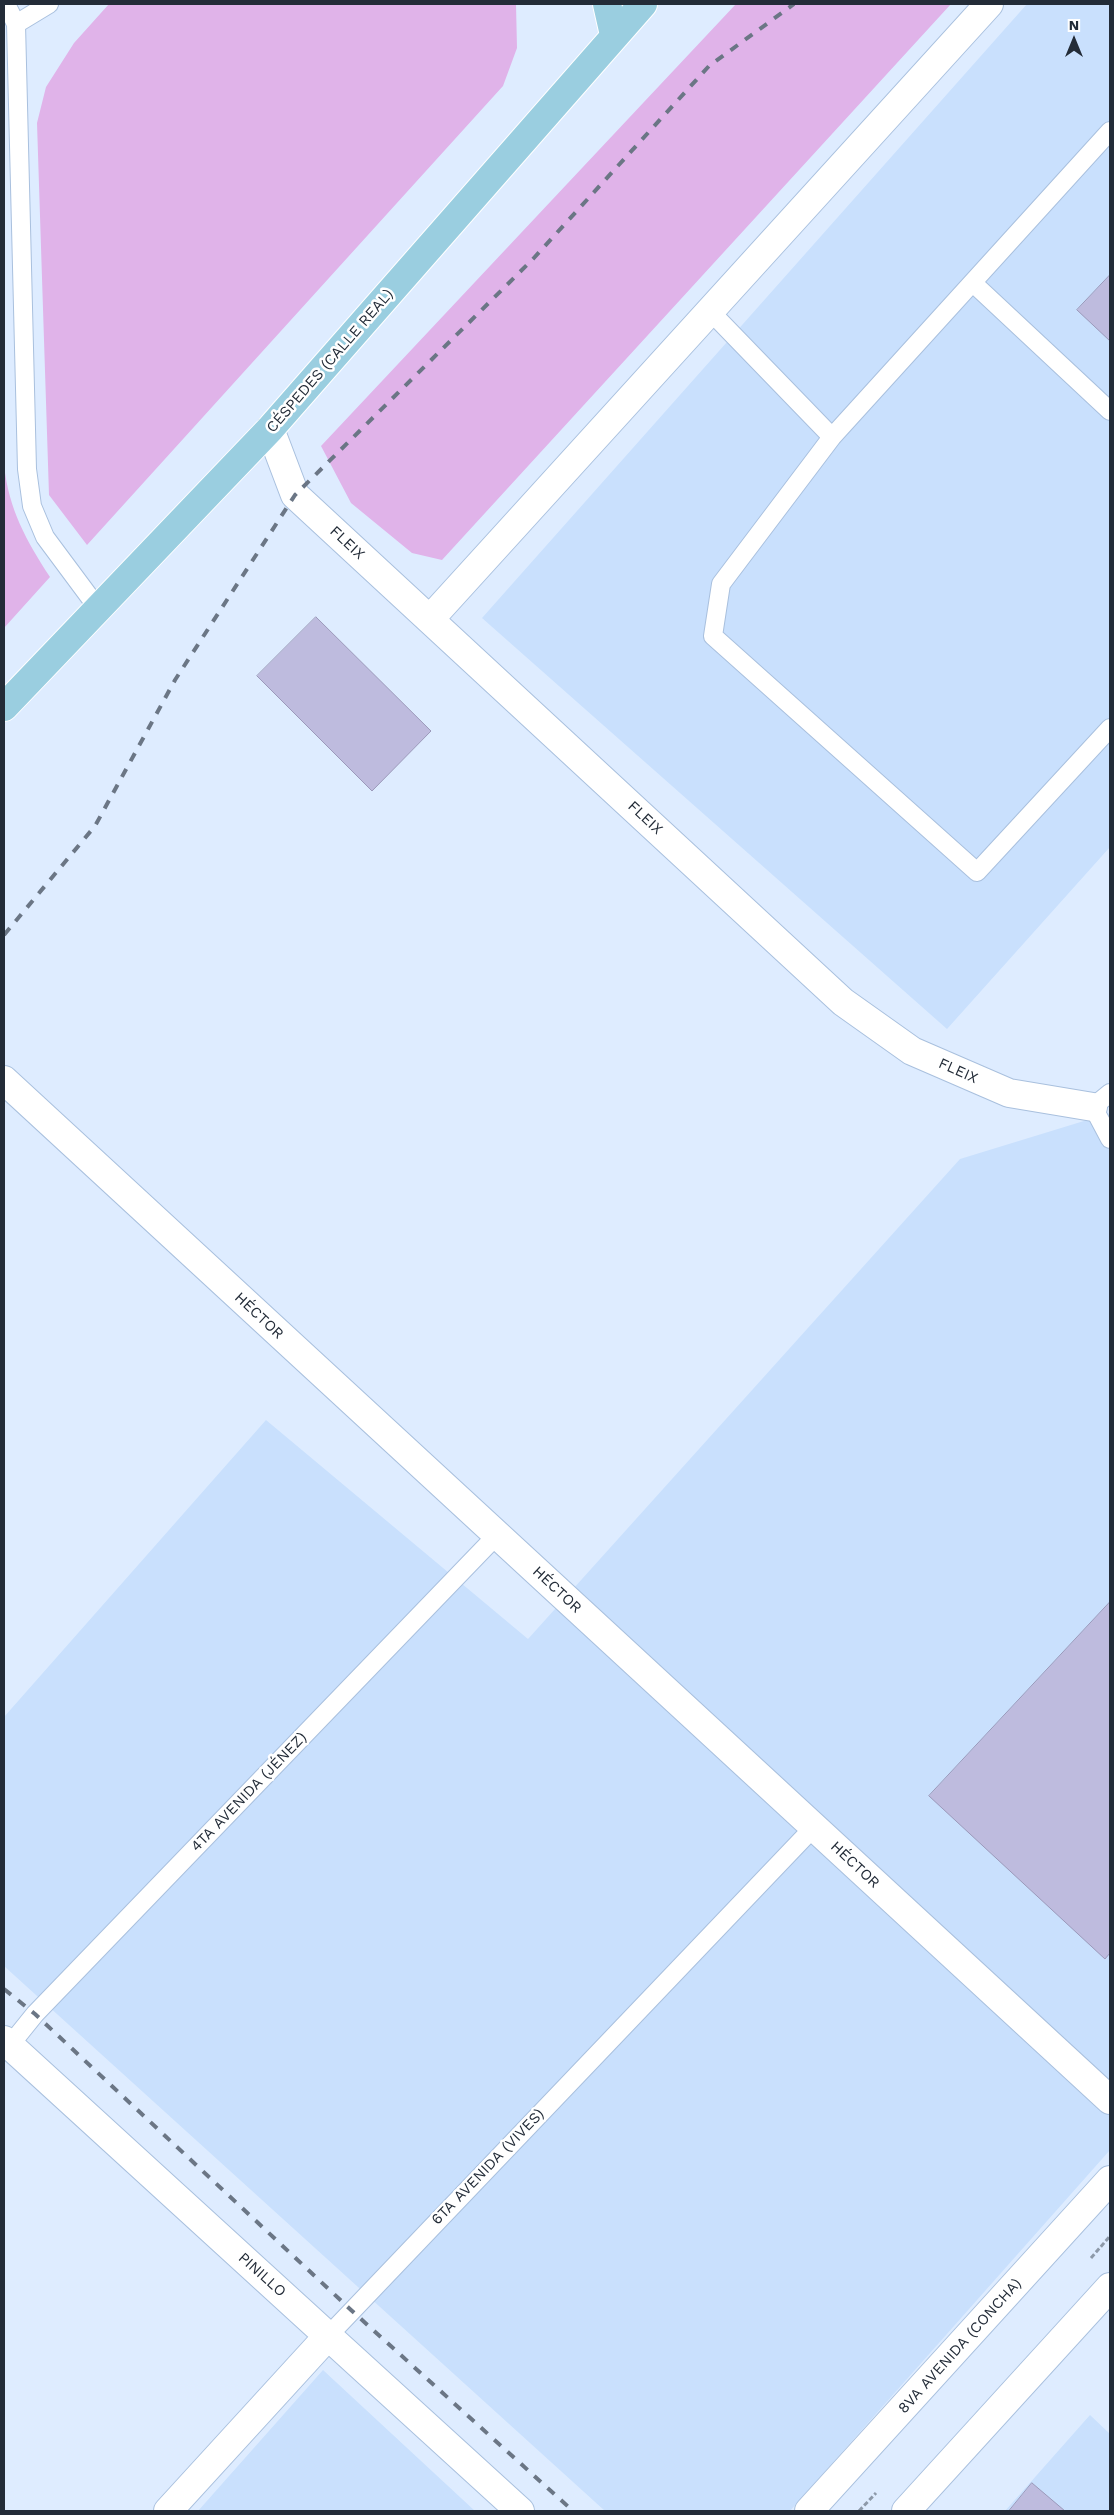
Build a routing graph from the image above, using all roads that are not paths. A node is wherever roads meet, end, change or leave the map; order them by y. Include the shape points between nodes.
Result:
1 (6, 4) edge
2 (48, 4) edge
3 (607, 4) edge
4 (643, 4) edge
5 (989, 4) edge
6 (16, 24) junction
7 (614, 35) junction
8 (1110, 131) edge
9 (973, 283) junction
10 (710, 311) junction
11 (1110, 411) edge
12 (270, 429) junction
13 (832, 438) junction
14 (97, 608) junction
15 (430, 619) junction
16 (4, 707) edge
17 (1110, 728) edge
18 (4, 1080) edge
19 (1102, 1100) edge
20 (1110, 1139) edge
21 (497, 1535) junction
22 (814, 1827) junction
23 (6, 2046) edge
24 (1110, 2100) edge
25 (1110, 2180) edge
26 (1110, 2286) edge
27 (328, 2336) junction
28 (168, 2511) edge
29 (520, 2511) edge
30 (809, 2511) edge
31 (906, 2511) edge

1 - 6 lane
2 - 6 lane
3 - 7 main road
4 - 7 main road, CÉSPEDES (CALLE REAL)
5 - 10 street
6 - 14 lane via 28,478 32,506 45,537
7 - 12 main road, CÉSPEDES (CALLE REAL)
8 - 9 lane
9 - 11 lane
9 - 13 lane
10 - 13 lane
10 - 15 street
12 - 14 main road, CÉSPEDES (CALLE REAL)
12 - 15 street, FLEIX via 295,495
13 - 17 lane via 721,584 713,636 977,872
14 - 16 main road, CÉSPEDES (CALLE REAL)
15 - 19 street, FLEIX via 843,1002 912,1051 1009,1094
18 - 21 street, HÉCTOR
19 - 20 lane
21 - 22 street, HÉCTOR
21 - 23 lane, 4TA AVENIDA (JÉNEZ)
22 - 24 street, HÉCTOR
22 - 27 lane, 6TA AVENIDA (VIVES)
23 - 27 street, PINILLO
25 - 30 street, 8VA AVENIDA (CONCHA)
26 - 31 street
27 - 28 street, 6TA AVENIDA (VIVES)
27 - 29 street, PINILLO

